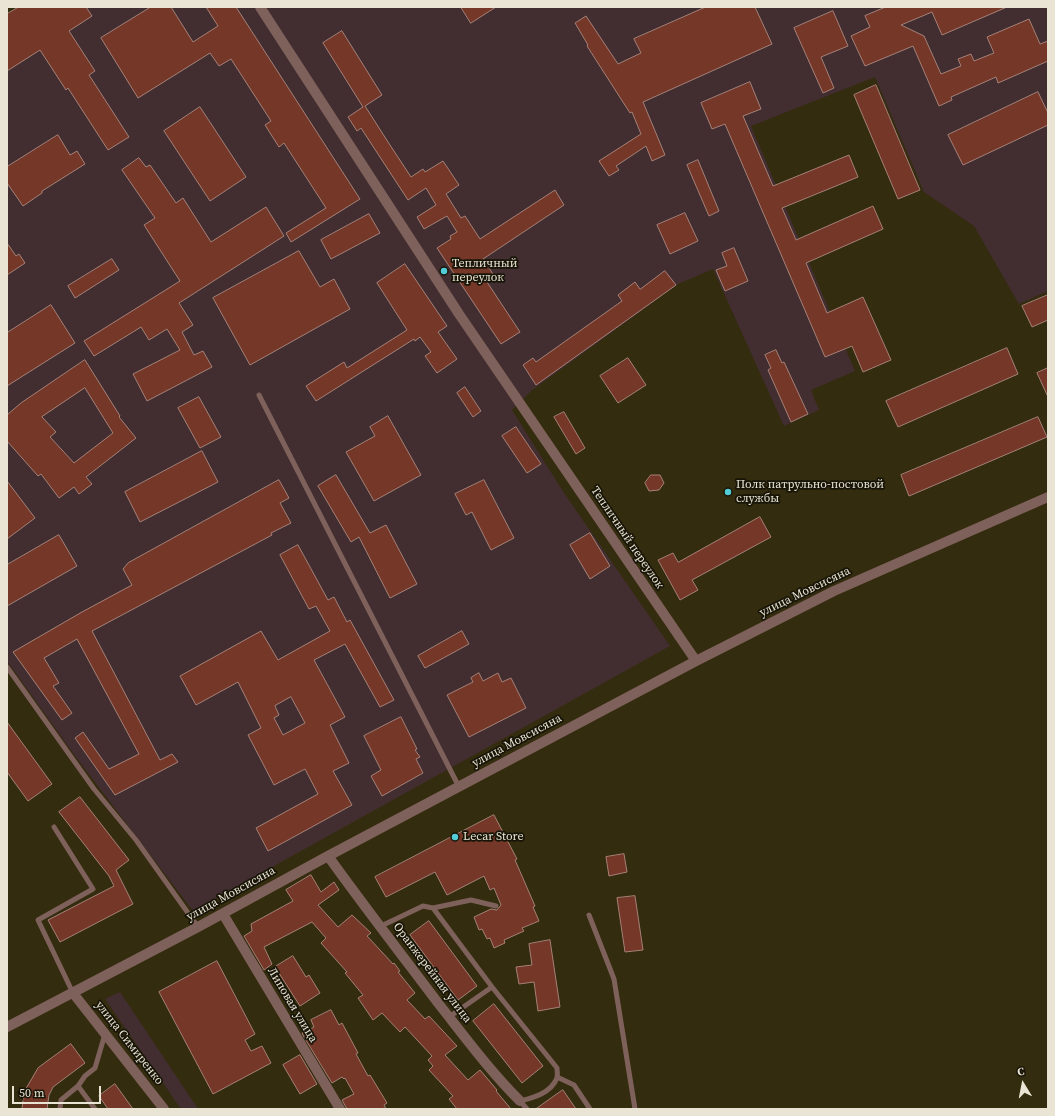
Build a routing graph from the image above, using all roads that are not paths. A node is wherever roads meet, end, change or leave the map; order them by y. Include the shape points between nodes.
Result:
1 (260, 7) edge
2 (259, 395) dead end
3 (1048, 497) edge
4 (696, 661) junction
5 (7, 667) edge
6 (459, 787) junction
7 (54, 827) dead end
8 (328, 856) junction
9 (496, 906) dead end
10 (433, 908) junction
11 (223, 914) junction
12 (589, 915) dead end
13 (198, 927) junction
14 (380, 927) junction
15 (492, 987) junction
16 (74, 993) junction
17 (449, 1017) junction
18 (7, 1027) edge
19 (105, 1034) junction
20 (557, 1077) junction
21 (78, 1086) junction
22 (520, 1101) junction
23 (60, 1109) edge
24 (95, 1109) edge
25 (164, 1109) edge
26 (340, 1109) edge
27 (527, 1109) edge
28 (590, 1109) edge
29 (635, 1109) edge

1 - 4 street, Тепличный переулок via 459,314
2 - 6 lane
3 - 4 street, улица Мовсисяна via 834,590
4 - 6 street, улица Мовсисяна
5 - 13 lane via 94,789 136,840
6 - 8 street, улица Мовсисяна
7 - 16 lane via 93,889 38,920
8 - 11 street, улица Мовсисяна
8 - 14 street, Оранжерейная улица
9 - 10 lane via 471,900
10 - 14 lane via 423,906
10 - 15 lane
11 - 13 street, улица Мовсисяна
11 - 26 street, Липовая улица
12 - 29 lane via 614,979
13 - 16 street, улица Мовсисяна
14 - 17 street, Оранжерейная улица
15 - 17 lane
15 - 20 lane via 556,1068
16 - 18 street, улица Мовсисяна
16 - 19 street, улица Симиренко
17 - 22 street, Оранжерейная улица via 473,1050
19 - 21 lane via 95,1068
19 - 25 street, улица Симиренко
20 - 22 lane via 549,1088 534,1098
20 - 28 lane via 574,1085
21 - 23 lane via 61,1100
21 - 24 lane
22 - 27 lane

